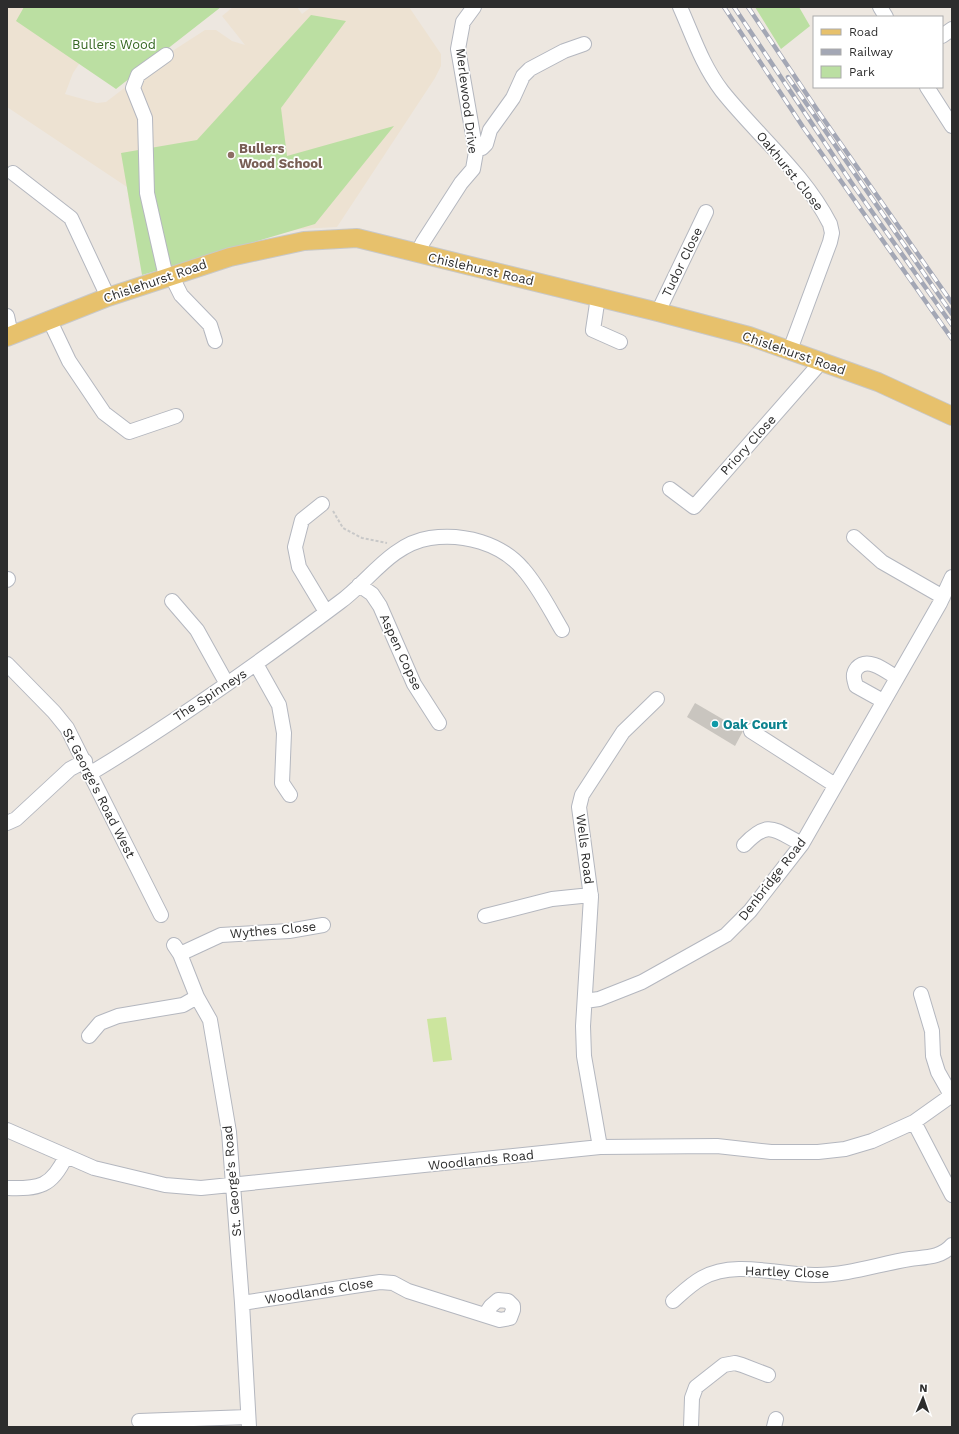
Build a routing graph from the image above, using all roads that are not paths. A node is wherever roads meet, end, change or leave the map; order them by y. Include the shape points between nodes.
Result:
1 (474, 7) edge
2 (680, 7) edge
3 (880, 7) edge
4 (885, 16) edge
5 (952, 29) edge
6 (943, 35) edge
7 (584, 44) dead end
8 (166, 55) dead end
9 (928, 88) edge
10 (952, 126) edge
11 (476, 149) junction
12 (14, 173) dead end
13 (706, 212) dead end
14 (417, 254) junction
15 (168, 276) junction
16 (108, 297) junction
17 (598, 297) junction
18 (658, 312) junction
19 (7, 316) edge
20 (49, 319) junction
21 (9, 336) edge
22 (215, 341) dead end
23 (620, 342) dead end
24 (790, 350) junction
25 (822, 361) junction
26 (176, 416) dead end
27 (952, 416) edge
28 (670, 489) dead end
29 (322, 504) road end
30 (854, 537) dead end
31 (952, 577) edge
32 (359, 586) junction
33 (943, 597) junction
34 (172, 601) dead end
35 (326, 612) junction
36 (562, 630) dead end
37 (7, 664) edge
38 (256, 664) junction
39 (897, 678) junction
40 (228, 684) junction
41 (658, 699) dead end
42 (883, 701) junction
43 (439, 723) dead end
44 (751, 731) dead end
45 (88, 767) junction
46 (835, 785) junction
47 (290, 795) dead end
48 (7, 823) edge
49 (802, 844) junction
50 (744, 845) dead end
51 (591, 895) junction
52 (161, 915) dead end
53 (485, 916) dead end
54 (323, 926) dead end
55 (177, 949) joint
56 (921, 994) dead end
57 (197, 997) junction
58 (585, 1001) junction
59 (89, 1036) dead end
60 (952, 1095) edge
61 (914, 1122) junction
62 (7, 1130) edge
63 (600, 1147) junction
64 (66, 1156) junction
65 (234, 1185) junction
66 (7, 1188) edge
67 (952, 1195) edge
68 (952, 1245) edge
69 (673, 1301) dead end
70 (242, 1303) junction
71 (485, 1315) dead end
72 (768, 1376) dead end
73 (139, 1421) dead end
74 (248, 1422) edge
75 (691, 1427) edge

1 - 11 street, Merlewood Drive via 463,22 458,49
2 - 24 street, Oakhurst Close via 709,72 722,91 797,176 830,224 830,242
3 - 4 street
5 - 6 street
7 - 11 street via 564,50 523,76 514,98 490,130 486,144
8 - 15 street via 138,75 133,88 144,118 147,192
9 - 10 street
11 - 14 street, Merlewood Drive via 473,168
12 - 16 street via 71,218
13 - 18 street, Tudor Close
14 - 15 main road, Chislehurst Road via 357,238 304,241 230,257
14 - 17 main road, Chislehurst Road
15 - 16 main road, Chislehurst Road
15 - 22 street via 181,295 210,325
16 - 20 main road, Chislehurst Road
17 - 18 main road, Chislehurst Road
17 - 23 street via 593,330
18 - 24 main road, Chislehurst Road via 714,326
19 - 21 street
20 - 21 main road, Chislehurst Road
20 - 26 street via 69,362 104,413 129,432
24 - 25 main road, Chislehurst Road
25 - 27 main road, Chislehurst Road via 878,382
25 - 28 street, Priory Close via 694,507
29 - 35 street via 302,520 295,547 299,568
30 - 33 street via 882,562
31 - 33 street, Denbridge Road
32 - 35 street, The Spinneys
32 - 36 street, The Spinneys via 379,565 420,541 429,538 466,538 506,553 522,568 532,579
32 - 43 street, Aspen Copse via 372,594 380,606 414,684
33 - 39 street, Denbridge Road
34 - 40 street via 197,630
35 - 38 street, The Spinneys
37 - 45 street, St George's Road West via 67,728
38 - 40 street, The Spinneys
38 - 47 street via 279,705 284,733 282,783
39 - 42 street, Denbridge Road
39 - 42 street via 868,663 860,664 854,671 856,686
40 - 45 street, The Spinneys
41 - 51 street, Wells Road via 624,732 582,795 579,807
42 - 46 street, Denbridge Road
44 - 46 street
45 - 48 street, The Spinneys via 70,769 16,819
45 - 52 street, St George's Road West
46 - 49 street, Denbridge Road
49 - 50 street via 767,828 755,834
49 - 58 street, Denbridge Road via 750,911 726,935 642,982
51 - 53 street via 552,899
51 - 58 street, Wells Road
54 - 55 street, Wythes Close via 221,935
55 - 57 street, St. George's Road
56 - 60 street via 932,1032 933,1056 938,1072
57 - 59 street via 183,1005 118,1016 100,1023
57 - 65 street, St. George's Road via 210,1020 229,1132
58 - 63 street via 584,1056
60 - 61 street, Woodlands Road
61 - 63 street, Woodlands Road via 872,1141 844,1149 818,1152 771,1152 717,1146
61 - 67 street
62 - 64 street, Woodlands Road
63 - 65 street, Woodlands Road
64 - 65 street, Woodlands Road via 94,1168 165,1185 201,1188
64 - 66 street via 49,1182 27,1188
65 - 70 street, St. George's Road
68 - 69 street, Hartley Close via 932,1257 838,1274 816,1276 736,1270 716,1272 693,1283
70 - 71 street, Woodlands Close via 380,1282
70 - 74 street, St. George's Road
72 - 75 street via 742,1364 724,1365 696,1387 692,1398
73 - 74 street

